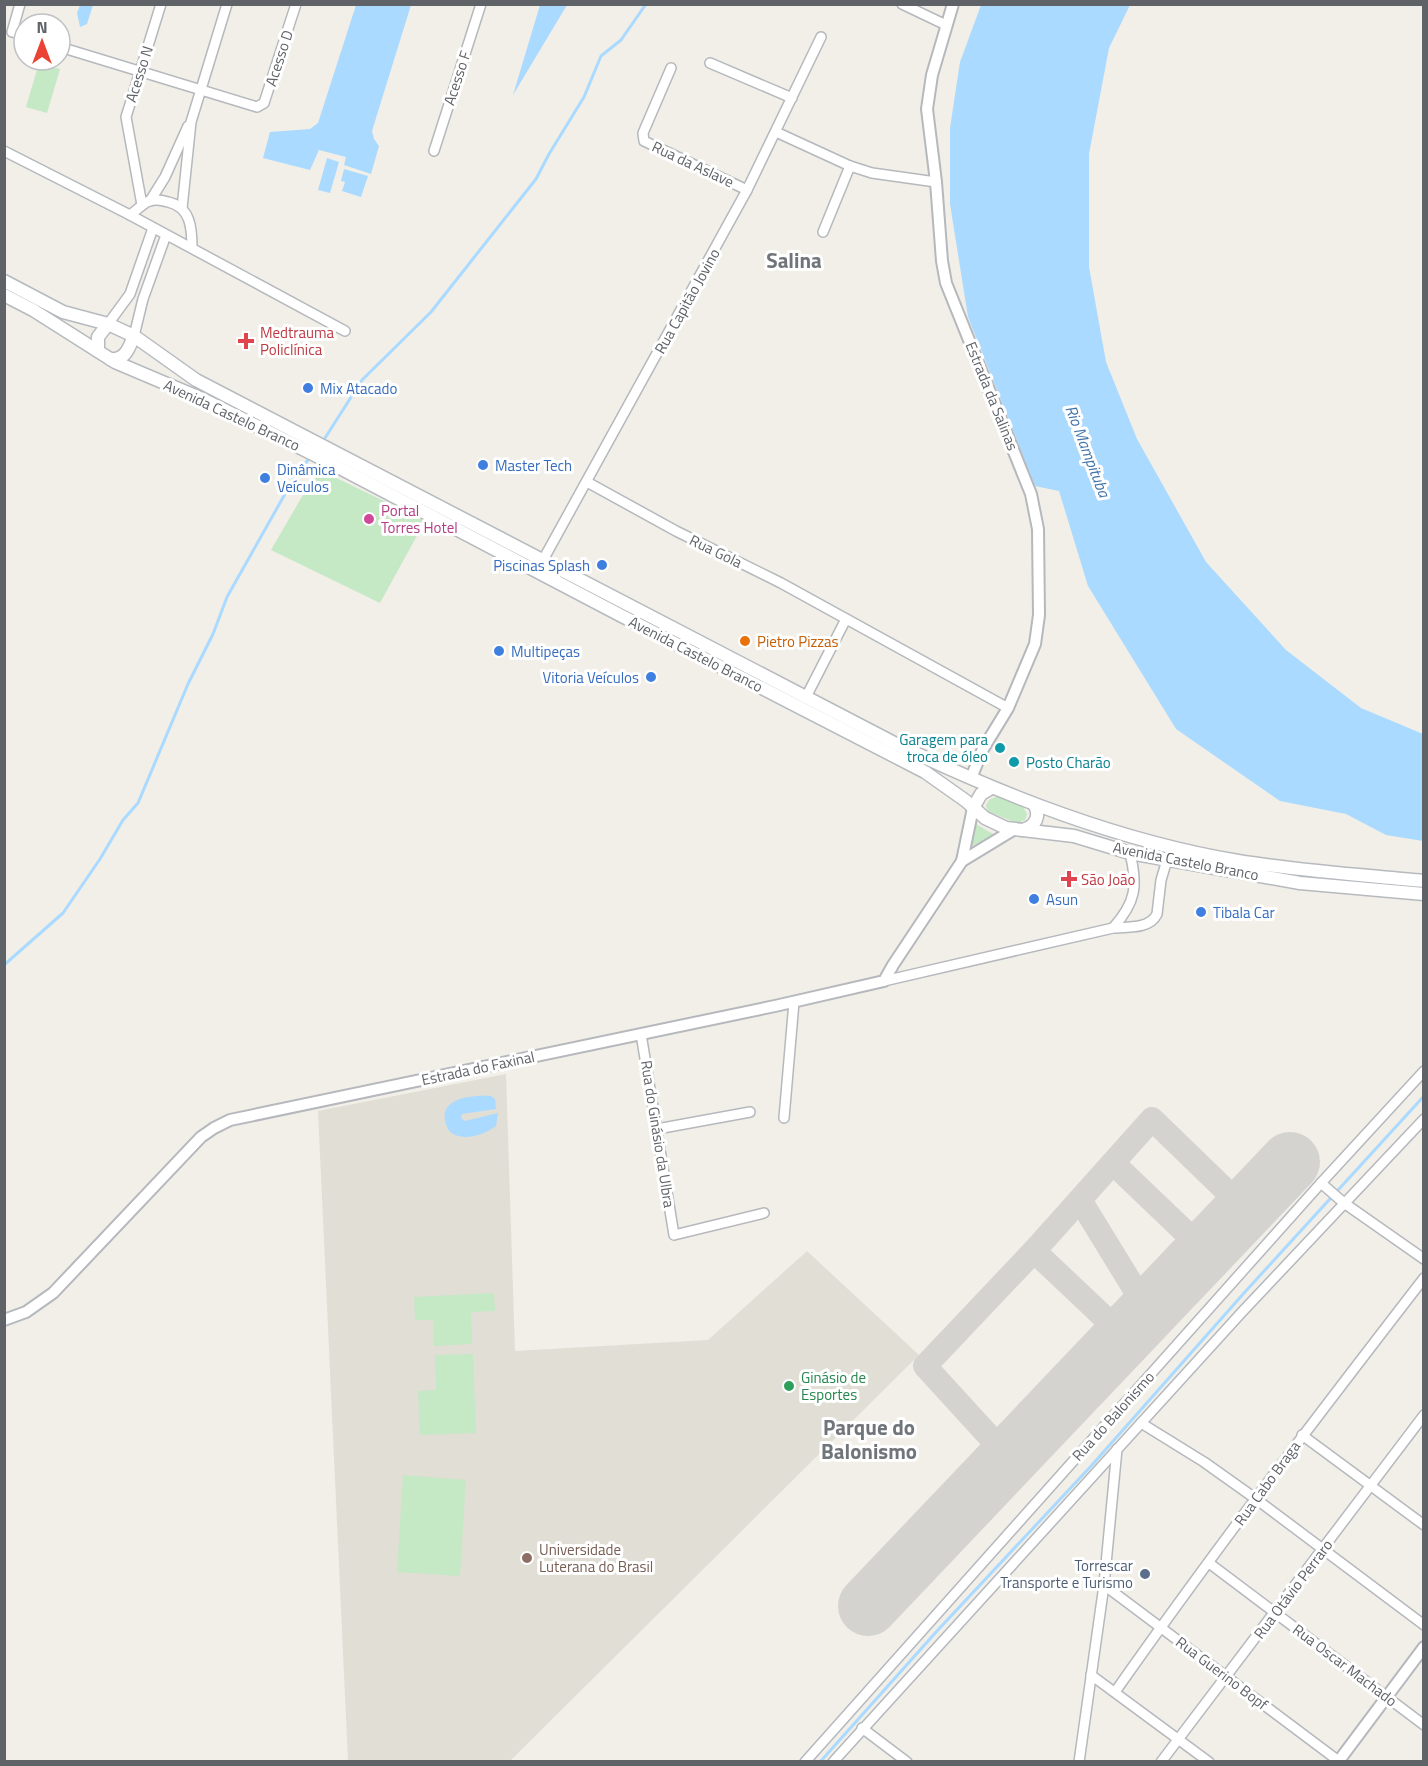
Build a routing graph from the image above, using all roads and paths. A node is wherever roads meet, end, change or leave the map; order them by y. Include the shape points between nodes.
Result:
1 (161, 4) edge
2 (227, 4) edge
3 (296, 4) edge
4 (481, 4) edge
5 (902, 4) edge
6 (953, 4) edge
7 (946, 25) junction
8 (821, 37) dead end
9 (72, 51) edge
10 (710, 63) dead end
11 (671, 68) dead end
12 (140, 72) junction
13 (199, 91) junction
14 (792, 99) junction
15 (191, 122) junction
16 (776, 132) junction
17 (4, 151) edge
18 (434, 151) dead end
19 (850, 166) junction
20 (936, 182) junction
21 (747, 190) junction
22 (146, 203) junction
23 (182, 208) junction
24 (130, 216) junction
25 (153, 228) junction
26 (823, 232) dead end
27 (166, 235) junction
28 (192, 248) junction
29 (4, 281) edge
30 (130, 294) junction
31 (4, 295) edge
32 (143, 299) junction
33 (108, 324) junction
34 (345, 331) dead end
35 (134, 336) junction
36 (98, 351) junction
37 (110, 359) junction
38 (587, 483) junction
39 (543, 560) junction
40 (846, 619) junction
41 (806, 697) junction
42 (1008, 708) junction
43 (971, 778) junction
44 (992, 788) junction
45 (1034, 804) junction
46 (970, 805) junction
47 (1017, 830) junction
48 (1130, 853) junction
49 (1167, 860) junction
50 (962, 861) junction
51 (1424, 881) edge
52 (1424, 894) edge
53 (1113, 928) junction
54 (884, 981) junction
55 (794, 1002) junction
56 (641, 1034) junction
57 (1424, 1071) edge
58 (750, 1112) dead end
59 (784, 1118) dead end
60 (1423, 1119) edge
61 (657, 1128) junction
62 (1324, 1186) junction
63 (1342, 1201) junction
64 (764, 1213) dead end
65 (1424, 1259) edge
66 (1424, 1278) edge
67 (4, 1320) edge
68 (1424, 1415) edge
69 (1141, 1423) junction
70 (1302, 1435) junction
71 (1117, 1449) junction
72 (1371, 1485) junction
73 (1256, 1499) junction
74 (1424, 1525) edge
75 (1322, 1550) junction
76 (1209, 1563) junction
77 (1104, 1585) junction
78 (1276, 1613) junction
79 (1424, 1625) edge
80 (1161, 1627) junction
81 (1424, 1647) edge
82 (1091, 1675) junction
83 (1228, 1676) junction
84 (1115, 1692) junction
85 (1387, 1696) junction
86 (1424, 1725) edge
87 (862, 1728) junction
88 (1178, 1739) junction
89 (902, 1760) edge
90 (805, 1761) edge
91 (833, 1761) edge
92 (1079, 1761) edge
93 (1161, 1761) edge
94 (1209, 1761) edge
95 (1339, 1761) edge

1 - 12 street, Acesso N
2 - 13 street
3 - 13 street, Acesso D via 264,103 257,107
4 - 18 street, Acesso F
5 - 7 street
6 - 7 street, Estrada da Salinas
7 - 20 street, Estrada da Salinas via 927,109
8 - 14 street, Rua Capitão Jovino
9 - 12 street
10 - 14 street
11 - 21 street, Rua da Aslave via 643,133 644,141
12 - 13 street
12 - 22 street, Acesso N via 126,117
13 - 15 street
14 - 16 street, Rua Capitão Jovino
15 - 22 street via 165,177
15 - 23 street
16 - 19 street
16 - 21 street, Rua Capitão Jovino
17 - 24 street
19 - 20 street
19 - 26 street
20 - 42 street, Estrada da Salinas via 946,283 1031,494 1038,529 1037,636
21 - 38 street, Rua Capitão Jovino
22 - 23 street via 159,200
22 - 24 street
23 - 28 street via 192,227
24 - 25 street
25 - 27 street
25 - 30 street
27 - 28 street
27 - 32 street
28 - 34 street
29 - 33 main road, Avenida Castelo Branco via 63,312
30 - 32 street
30 - 33 street
31 - 36 main road, Avenida Castelo Branco
32 - 35 street
33 - 35 main road, Avenida Castelo Branco
33 - 36 main road via 98,337
35 - 37 main road via 124,355
35 - 39 main road, Avenida Castelo Branco via 196,380
36 - 37 main road, Avenida Castelo Branco
37 - 46 main road, Avenida Castelo Branco via 319,457 925,772
38 - 39 street, Rua Capitão Jovino
38 - 40 street, Rua Gola
39 - 41 main road, Avenida Castelo Branco
40 - 41 street
40 - 42 street, Rua Gola
41 - 43 main road, Avenida Castelo Branco
42 - 43 street, Estrada da Salinas
43 - 44 main road, Avenida Castelo Branco
43 - 46 main road
44 - 45 main road, Avenida Castelo Branco
44 - 46 main road
45 - 47 main road via 1038,812 1036,821
45 - 51 main road, Avenida Castelo Branco via 1130,836 1238,861
46 - 47 main road, Avenida Castelo Branco via 996,824
46 - 50 street
47 - 48 main road, Avenida Castelo Branco via 1074,836
47 - 50 street
48 - 49 main road, Avenida Castelo Branco
48 - 53 street via 1135,878 1132,901
49 - 52 main road, Avenida Castelo Branco via 1300,883
49 - 53 street via 1155,919 1146,925
50 - 54 street
53 - 54 street
54 - 55 street, Estrada do Faxinal
55 - 56 street, Estrada do Faxinal
55 - 59 street
56 - 61 street, Rua do Ginásio da Ulbra
56 - 67 street, Estrada do Faxinal via 230,1120 201,1137 53,1293 26,1312
57 - 62 street, Rua do Balonismo
58 - 61 street
60 - 63 street, Rua do Balonismo
61 - 64 street, Rua do Ginásio da Ulbra via 674,1235
62 - 63 street
62 - 90 street, Rua do Balonismo
63 - 65 street
63 - 69 street, Rua do Balonismo
66 - 70 street, Rua Cabo Braga
68 - 72 street, Rua Otávio Perraro
69 - 71 street, Rua do Balonismo
69 - 73 street
70 - 72 street
70 - 73 street, Rua Cabo Braga
71 - 77 street
71 - 87 street, Rua do Balonismo
72 - 74 street
72 - 75 street, Rua Otávio Perraro
73 - 75 street
73 - 76 street, Rua Cabo Braga
75 - 78 street, Rua Otávio Perraro
75 - 79 street
76 - 78 street, Rua Oscar Machado
76 - 80 street, Rua Cabo Braga
77 - 80 street, Rua Guerino Bopf
77 - 82 street
78 - 83 street, Rua Otávio Perraro
78 - 85 street, Rua Oscar Machado
80 - 83 street, Rua Guerino Bopf
80 - 84 street, Rua Cabo Braga
81 - 85 street
82 - 84 street
82 - 92 street
83 - 88 street, Rua Otávio Perraro
83 - 95 street, Rua Guerino Bopf
84 - 88 street
85 - 86 street, Rua Oscar Machado
85 - 95 street
87 - 89 street
87 - 91 street, Rua do Balonismo
88 - 93 street, Rua Otávio Perraro
88 - 94 street

